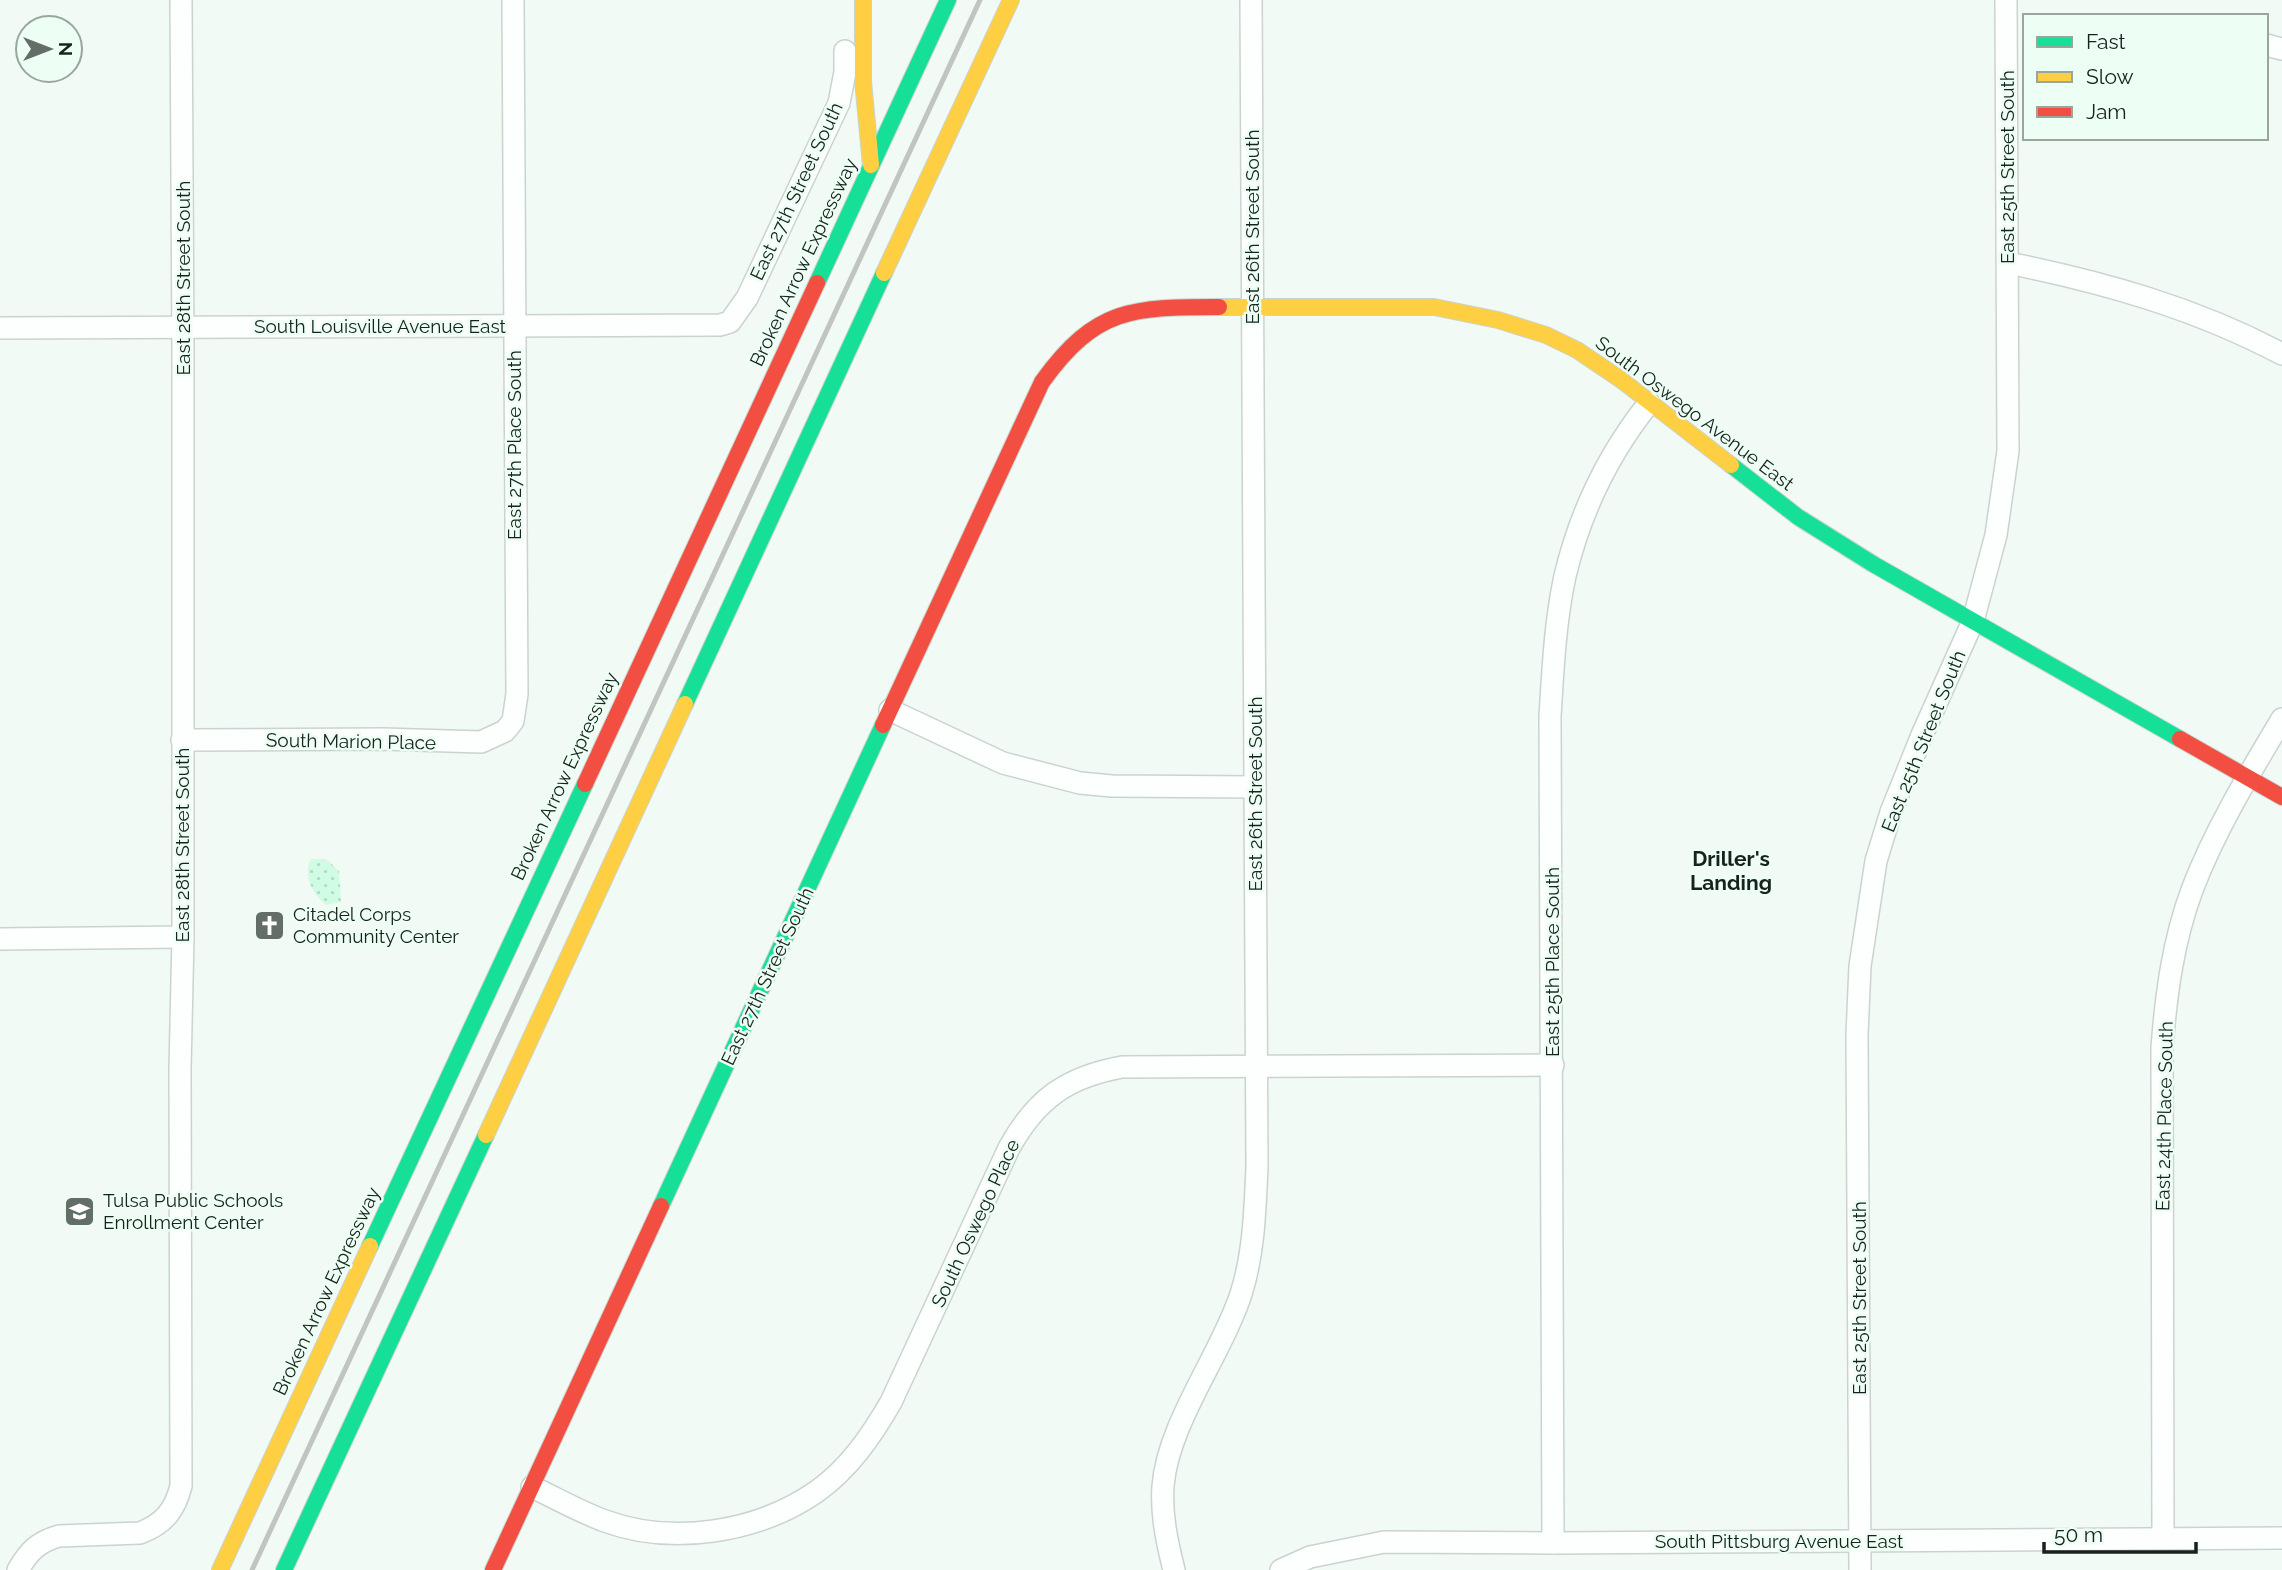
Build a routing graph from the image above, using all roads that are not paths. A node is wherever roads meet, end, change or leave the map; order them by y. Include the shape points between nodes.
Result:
1 (181, 0) edge
2 (513, 0) edge
3 (844, 0) edge
4 (863, 0) edge
5 (947, 0) edge
6 (1011, 0) edge
7 (1251, 0) edge
8 (2013, 12) edge
9 (871, 166) junction
10 (2008, 263) junction
11 (747, 298) joint
12 (1253, 306) junction
13 (183, 326) junction
14 (514, 326) junction
15 (0, 328) edge
16 (2282, 354) edge
17 (1042, 382) joint
18 (1649, 403) junction
19 (1973, 621) junction
20 (890, 709) junction
21 (2282, 719) edge
22 (513, 721) joint
23 (183, 740) junction
24 (2247, 778) junction
25 (1255, 787) junction
26 (2282, 797) edge
27 (183, 937) junction
28 (0, 939) edge
29 (1553, 1065) junction
30 (1255, 1066) junction
31 (532, 1487) junction
32 (2163, 1538) junction
33 (2282, 1538) edge
34 (1860, 1541) junction
35 (1553, 1543) junction
36 (18, 1570) edge
37 (220, 1570) edge
38 (284, 1570) edge
39 (493, 1570) edge
40 (1174, 1570) edge
41 (1281, 1570) edge
42 (1860, 1570) edge

1 - 13 street, East 28th Street South
2 - 14 street, East 27th Place South
3 - 11 street, East 27th Street South via 845,72 839,103
4 - 9 main road via 863,81
5 - 9 main road, Broken Arrow Expressway
6 - 38 main road
7 - 12 street, East 26th Street South
8 - 10 street, East 25th Street South
9 - 37 main road, Broken Arrow Expressway
10 - 16 street via 2146,297 2242,333
10 - 19 street, East 25th Street South via 2008,451 1996,535
11 - 14 street, South Louisville Avenue East via 730,323 720,326
12 - 17 main road, South Oswego Avenue East via 1132,310 1090,328
12 - 18 main road, South Oswego Avenue East via 1434,307 1498,320 1577,350
12 - 25 street, East 26th Street South
13 - 14 street, South Louisville Avenue East
13 - 15 street, South Louisville Avenue East
13 - 23 street, East 28th Street South
14 - 22 street, East 27th Place South via 517,694
17 - 20 main road, East 27th Street South
18 - 19 main road, South Oswego Avenue East via 1798,517
18 - 29 street, East 25th Place South via 1612,454 1587,508 1566,576 1557,629 1550,716
19 - 24 main road, South Oswego Avenue East
19 - 34 street, East 25th Street South via 1891,812 1876,861 1860,966
20 - 25 street via 1003,763 1080,783
20 - 31 main road, East 27th Street South
21 - 24 street, East 24th Place South
22 - 23 street, South Marion Place via 505,731 481,742
23 - 27 street, East 28th Street South
24 - 26 main road, South Oswego Avenue East
24 - 32 street, East 24th Place South via 2192,890 2167,989 2162,1048
25 - 30 street, East 26th Street South
27 - 28 street
27 - 36 street, East 28th Street South via 178,1498 172,1511 152,1528 140,1533 59,1536 38,1543
29 - 30 street, South Oswego Place
29 - 35 street, East 25th Place South
30 - 31 street, South Oswego Place via 1099,1071 1053,1093 1037,1107 1009,1148 880,1422 843,1469 816,1492 746,1525 680,1533 606,1521
30 - 40 street, East 26th Street South via 1257,1167 1249,1264 1228,1325 1172,1444 1163,1485 1164,1532
31 - 39 main road, East 27th Street South
32 - 33 street, South Pittsburg Avenue East
32 - 34 street, South Pittsburg Avenue East
34 - 35 street, South Pittsburg Avenue East
34 - 42 street, East 25th Street South
35 - 41 street, South Pittsburg Avenue East via 1384,1542 1310,1557

